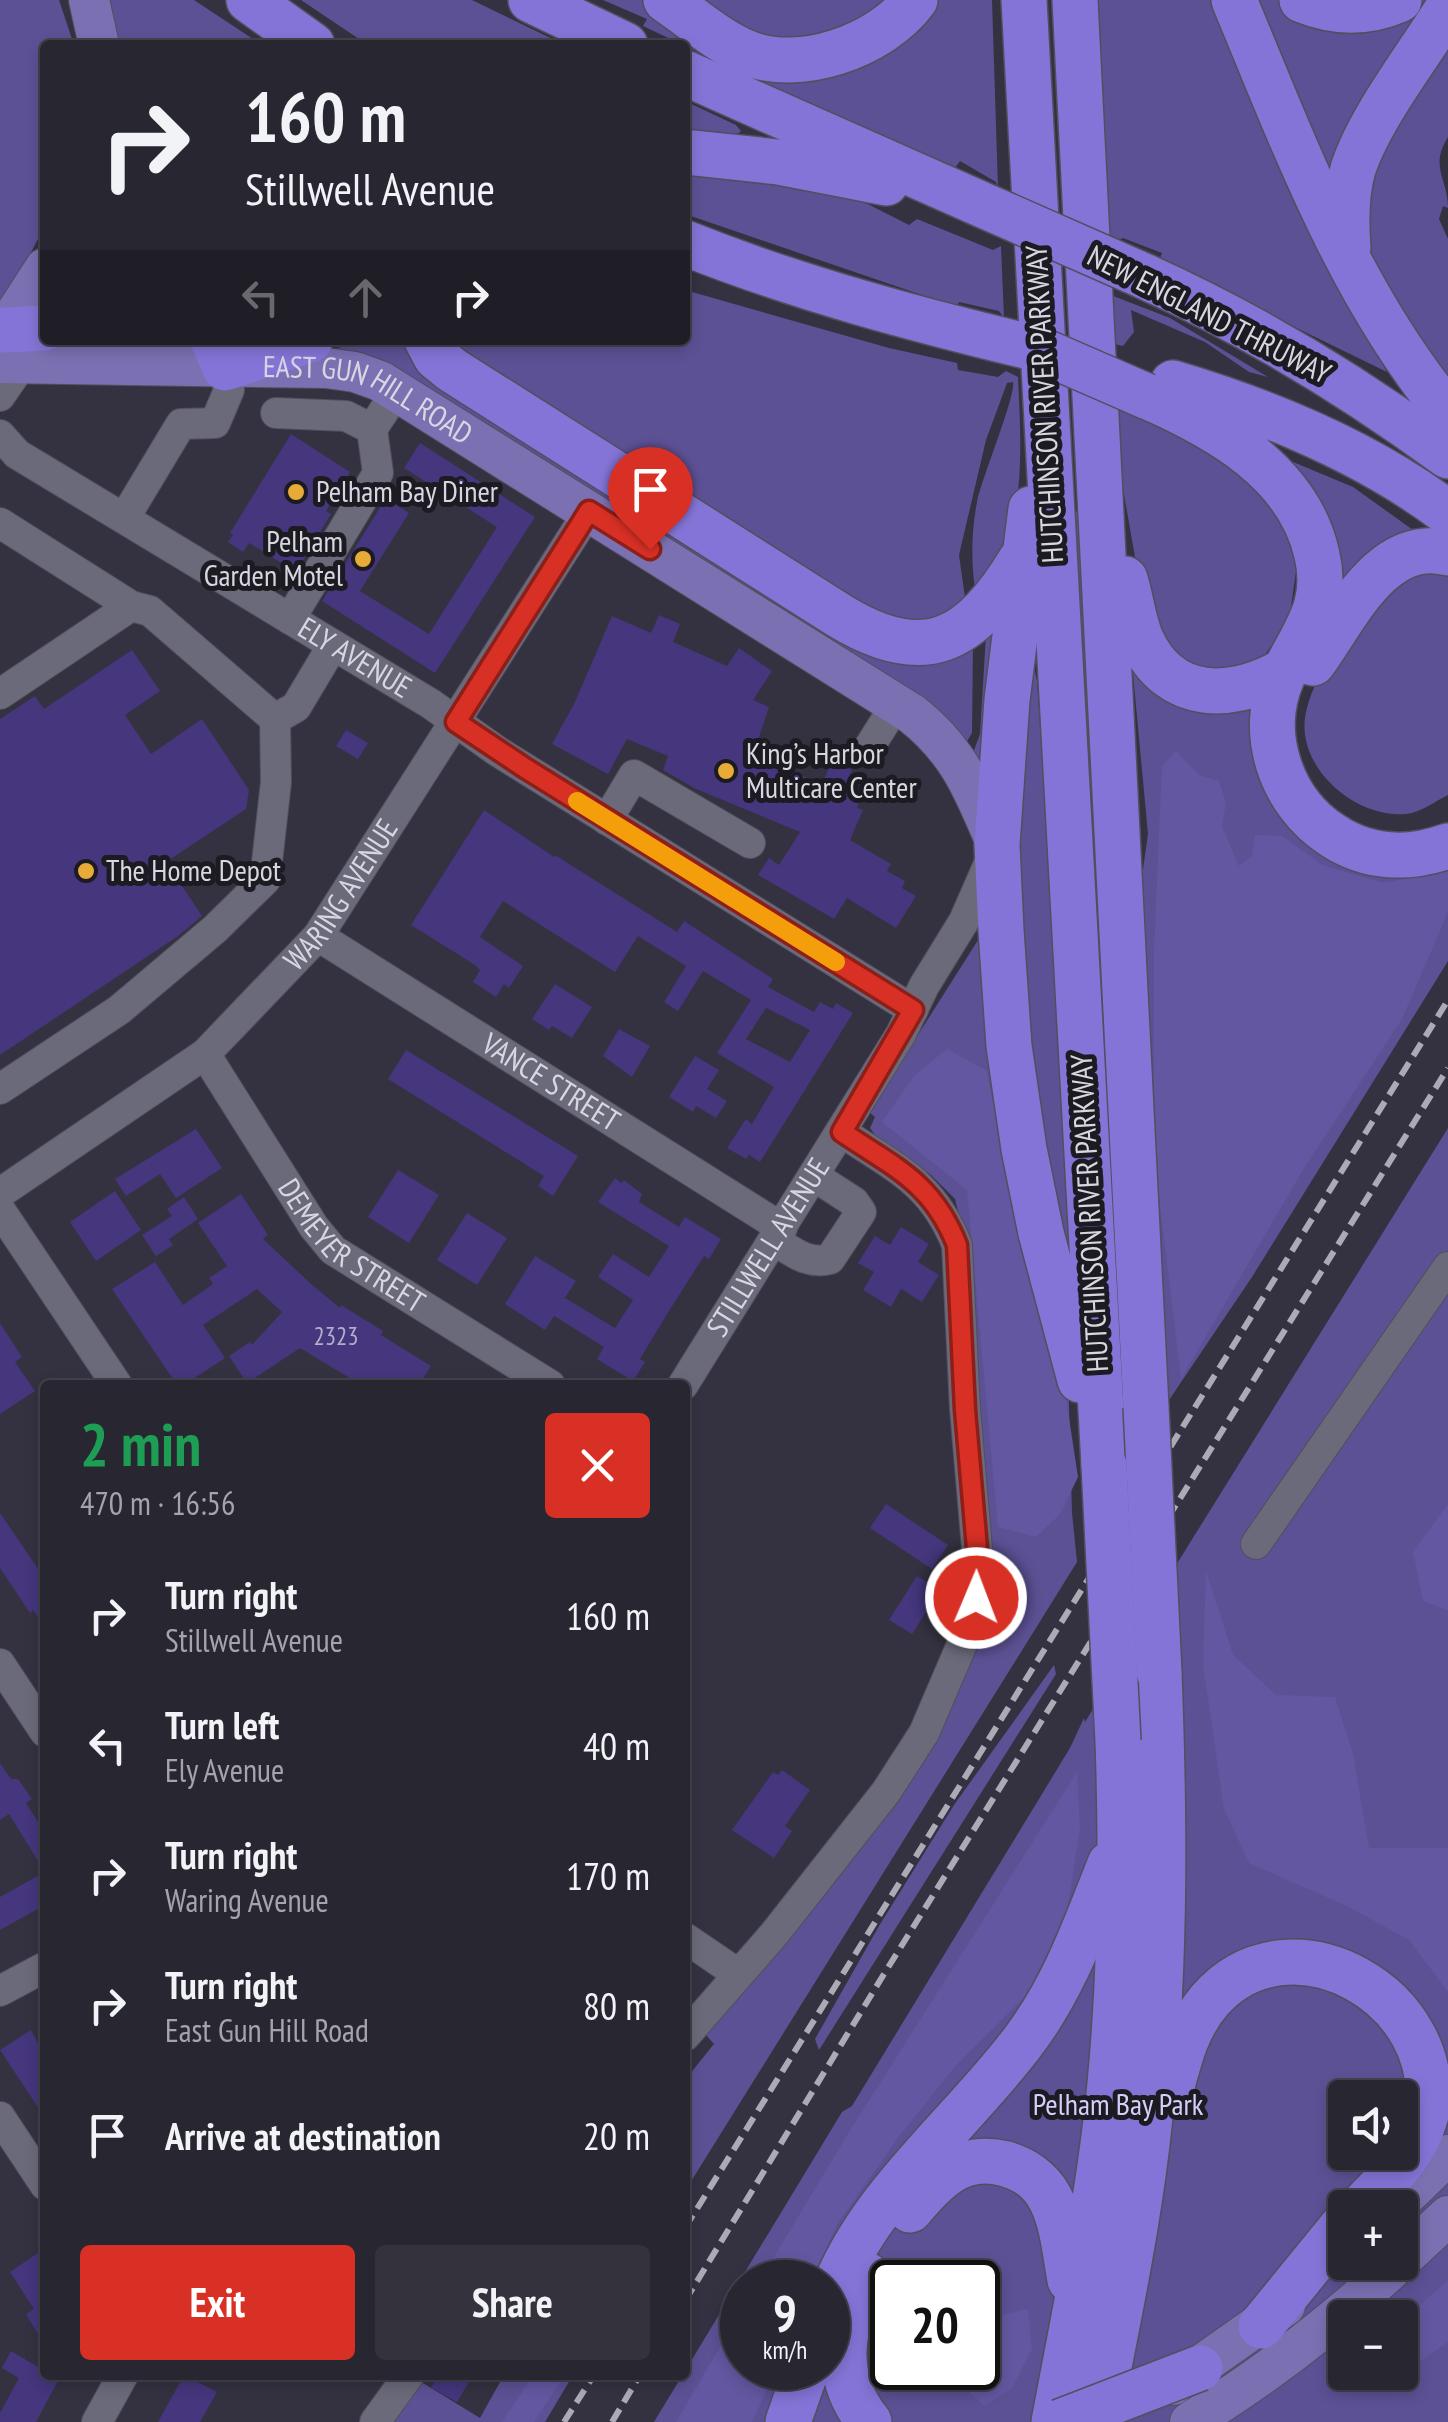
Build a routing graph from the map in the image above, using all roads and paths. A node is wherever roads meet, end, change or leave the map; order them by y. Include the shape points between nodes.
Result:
1 (89, 0) edge
2 (249, 0) edge
3 (531, 0) edge
4 (666, 0) edge
5 (915, 0) edge
6 (1024, 0) edge
7 (1076, 0) edge
8 (1234, 0) edge
9 (1302, 0) edge
10 (1399, 0) edge
11 (1448, 8) edge
12 (98, 40) edge
13 (305, 40) edge
14 (615, 40) edge
15 (690, 75) edge
16 (690, 153) edge
17 (976, 202) junction
18 (690, 245) edge
19 (1348, 264) junction
20 (690, 274) edge
21 (40, 281) edge
22 (889, 313) junction
23 (278, 345) edge
24 (430, 345) edge
25 (12, 352) edge
26 (219, 354) edge
27 (1147, 386) junction
28 (396, 391) junction
29 (276, 413) dead end
30 (1448, 413) edge
31 (1045, 418) junction
32 (372, 430) junction
33 (0, 435) edge
34 (1448, 456) edge
35 (1102, 502) junction
36 (589, 511) junction
37 (1448, 513) edge
38 (126, 517) junction
39 (0, 523) edge
40 (1448, 553) edge
41 (1023, 555) junction
42 (132, 606) junction
43 (290, 619) junction
44 (333, 644) junction
45 (1286, 670) junction
46 (0, 694) edge
47 (897, 704) junction
48 (275, 718) junction
49 (456, 722) junction
50 (868, 749) dead end
51 (1448, 818) edge
52 (607, 820) junction
53 (750, 843) dead end
54 (997, 845) junction
55 (1448, 846) edge
56 (318, 936) junction
57 (913, 1010) junction
58 (205, 1054) junction
59 (0, 1088) edge
60 (842, 1132) junction
61 (814, 1176) junction
62 (0, 1192) edge
63 (0, 1210) edge
64 (778, 1234) junction
65 (1448, 1268) edge
66 (114, 1380) edge
67 (542, 1380) edge
68 (686, 1380) edge
69 (1104, 1466) junction
70 (1256, 1544) dead end
71 (0, 1664) edge
72 (40, 1724) edge
73 (1121, 1834) junction
74 (690, 1941) edge
75 (40, 1969) edge
76 (738, 1974) junction
77 (0, 1991) edge
78 (690, 2030) edge
79 (0, 2117) edge
80 (1448, 2156) edge
81 (40, 2177) edge
82 (1377, 2190) edge
83 (1412, 2190) edge
84 (1448, 2216) edge
85 (1134, 2232) junction
86 (1328, 2243) edge
87 (1418, 2244) edge
88 (848, 2260) edge
89 (1328, 2268) edge
90 (1379, 2280) edge
91 (1075, 2310) junction
92 (1261, 2326) junction
93 (1200, 2368) junction
94 (121, 2380) edge
95 (397, 2380) edge
96 (799, 2390) edge
97 (98, 2422) edge
98 (375, 2422) edge
99 (788, 2422) edge
100 (869, 2422) edge
101 (1057, 2422) edge
102 (1098, 2422) edge
103 (1109, 2422) edge
104 (1190, 2422) edge

1 - 12 main road
2 - 13 highway
3 - 14 highway
4 - 5 highway via 742,51 791,60 860,42
6 - 31 highway, HUTCHINSON RIVER PARKWAY
7 - 35 highway, HUTCHINSON RIVER PARKWAY
8 - 19 highway
9 - 10 highway via 1353,10
11 - 19 highway via 1356,162 1347,200
15 - 17 highway, NEW ENGLAND THRUWAY
16 - 17 highway via 778,162
17 - 34 highway, NEW ENGLAND THRUWAY, bridge via 1244,326
18 - 22 highway, NEW ENGLAND THRUWAY
19 - 30 highway
20 - 22 highway
21 - 25 main road
22 - 27 highway, NEW ENGLAND THRUWAY, bridge via 1038,349
23 - 26 highway
24 - 41 highway via 452,370 883,640 924,643 961,630 991,604
25 - 26 main road, EAST GUN HILL ROAD
26 - 28 main road, EAST GUN HILL ROAD via 341,370
26 - 38 street via 228,390 215,424 181,424
27 - 37 highway, NEW ENGLAND THRUWAY via 1237,404 1308,432
27 - 45 highway via 1248,453 1278,482 1307,526 1318,555 1319,593 1308,633
28 - 32 street
28 - 36 main road, EAST GUN HILL ROAD
29 - 32 street via 346,416
31 - 41 highway
31 - 69 highway, HUTCHINSON RIVER PARKWAY
32 - 43 street via 378,473
33 - 38 street, ELY AVENUE via 17,454
35 - 45 highway via 1141,639 1165,671 1194,687 1224,692 1251,688
35 - 85 highway, HUTCHINSON RIVER PARKWAY, bridge via 1164,1850 1150,2122
36 - 47 main road, EAST GUN HILL ROAD
36 - 49 street, WARING AVENUE
38 - 43 street, ELY AVENUE
39 - 42 street
40 - 51 highway via 1411,552 1381,570 1303,679 1292,720 1302,772 1342,816 1395,832
41 - 54 highway
42 - 46 street
42 - 48 street via 150,612
43 - 44 street, ELY AVENUE
44 - 48 street via 296,707
44 - 49 street, ELY AVENUE
45 - 55 highway via 1274,710 1274,741 1282,776 1301,808 1335,837 1370,852 1410,855
47 - 50 street
47 - 54 main road, EAST GUN HILL ROAD via 950,750
48 - 59 street via 276,782 264,880 119,1010
49 - 52 street, ELY AVENUE
49 - 56 street, WARING AVENUE
52 - 53 street via 634,776
52 - 57 street, ELY AVENUE
54 - 57 street, STILLWELL AVENUE via 964,921
54 - 69 highway via 1009,1046 1024,1149
56 - 58 street, WARING AVENUE
56 - 64 street, VANCE STREET
57 - 60 street, STILLWELL AVENUE
58 - 62 street, WARING AVENUE
58 - 67 street, DEMEYER STREET via 333,1250
60 - 61 street, STILLWELL AVENUE
60 - 76 street via 922,1186 957,1245 976,1598 924,1733 886,1792
61 - 64 street, STILLWELL AVENUE
61 - 64 street, VANCE STREET via 861,1212 823,1261 800,1257
63 - 66 street
64 - 68 street, STILLWELL AVENUE
65 - 70 street
69 - 73 highway, HUTCHINSON RIVER PARKWAY, bridge
71 - 72 street
73 - 88 highway via 1077,1951 1036,2023 881,2207
73 - 91 highway, HUTCHINSON RIVER PARKWAY via 1110,2085
74 - 76 street
75 - 77 street
76 - 78 street
79 - 81 street
80 - 83 main road
82 - 85 highway via 1416,2140 1426,2114 1425,2053 1402,2013 1368,1982 1322,1964 1287,1962 1223,1987 1190,2029
84 - 87 main road
85 - 102 highway, HUTCHINSON RIVER PARKWAY
86 - 92 highway
89 - 92 main road
90 - 104 main road via 1316,2336
91 - 100 highway via 1060,2225 1042,2186 1000,2162 960,2166 934,2183 897,2227 850,2315 843,2368
91 - 101 highway, HUTCHINSON RIVER PARKWAY
92 - 93 main road
93 - 101 highway, bridge
93 - 103 main road, bridge
94 - 97 street
95 - 98 street
96 - 99 highway

